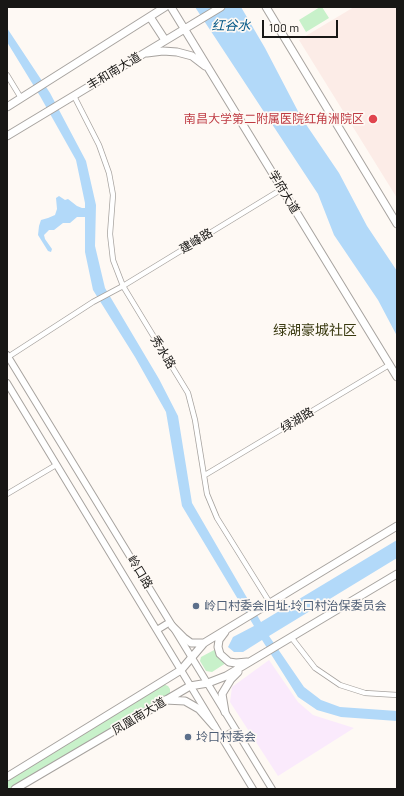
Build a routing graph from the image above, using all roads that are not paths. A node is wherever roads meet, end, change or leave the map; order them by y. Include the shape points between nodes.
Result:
1 (151, 7) edge
2 (165, 7) edge
3 (171, 7) edge
4 (221, 7) edge
5 (266, 7) edge
6 (270, 7) edge
7 (271, 16) junction
8 (150, 17) junction
9 (143, 21) junction
10 (185, 29) junction
11 (165, 40) junction
12 (143, 54) junction
13 (210, 70) junction
14 (7, 75) edge
15 (74, 96) junction
16 (21, 98) junction
17 (7, 107) edge
18 (7, 136) edge
19 (282, 189) junction
20 (397, 224) edge
21 (123, 286) junction
22 (8, 356) edge
23 (389, 365) junction
24 (397, 377) edge
25 (7, 383) edge
26 (56, 464) junction
27 (205, 476) junction
28 (7, 494) edge
29 (397, 526) edge
30 (397, 574) edge
31 (270, 603) junction
32 (171, 624) junction
33 (228, 629) junction
34 (157, 630) junction
35 (291, 637) junction
36 (204, 643) junction
37 (192, 657) junction
38 (249, 662) junction
39 (181, 670) junction
40 (208, 683) junction
41 (190, 686) junction
42 (397, 695) edge
43 (165, 700) junction
44 (225, 712) junction
45 (214, 726) junction
46 (236, 730) junction
47 (222, 738) junction
48 (7, 777) edge
49 (15, 789) edge
50 (253, 789) edge
51 (272, 789) edge

1 - 9 main road
2 - 8 main road
3 - 10 main road, 学府大道
4 - 10 main road, 丰和南大道
5 - 7 main road
6 - 7 main road
7 - 20 main road
8 - 9 main road
8 - 11 main road
9 - 16 main road
10 - 11 main road, 丰和南大道
10 - 13 main road, 学府大道
11 - 12 main road, 丰和南大道
12 - 13 main road via 178,52 192,56
12 - 15 main road, 丰和南大道
13 - 19 main road, 学府大道
14 - 16 street
15 - 18 main road, 丰和南大道
15 - 21 street, 秀水路 via 99,145 109,173 113,195 110,234 114,260
16 - 17 main road
19 - 21 street, 建峰路
19 - 23 main road, 学府大道
21 - 22 street, 建峰路
21 - 27 street, 秀水路 via 188,393
22 - 32 street, 岭口路
23 - 24 main road, 学府大道
23 - 27 street, 绿湖路
25 - 26 street, 岭口路
26 - 28 street
26 - 34 street, 岭口路
27 - 31 street, 秀水路 via 207,494 217,518
29 - 31 main road
30 - 35 main road
31 - 33 main road, 凤凰南大道
32 - 34 street
32 - 36 main road via 191,643
32 - 37 street, 岭口路
33 - 36 main road, 凤凰南大道
33 - 38 main road via 219,640 220,654 230,662
34 - 39 street, 岭口路
35 - 38 main road, 凤凰南大道
35 - 42 street via 314,668 340,685 365,693
36 - 37 main road, 凤凰南大道
37 - 39 main road, 凤凰南大道
37 - 40 street, 岭口路
38 - 40 main road, 凤凰南大道
38 - 44 main road via 231,678 222,694
39 - 41 street, 岭口路
39 - 48 main road, 凤凰南大道
40 - 41 main road, 凤凰南大道
40 - 44 street, 岭口路
41 - 43 main road, 凤凰南大道
41 - 45 street, 岭口路
43 - 45 main road via 185,701 199,709
43 - 49 main road, 凤凰南大道
44 - 46 street, 岭口路
45 - 47 street, 岭口路
46 - 47 street
46 - 51 street, 岭口路
47 - 50 street, 岭口路

